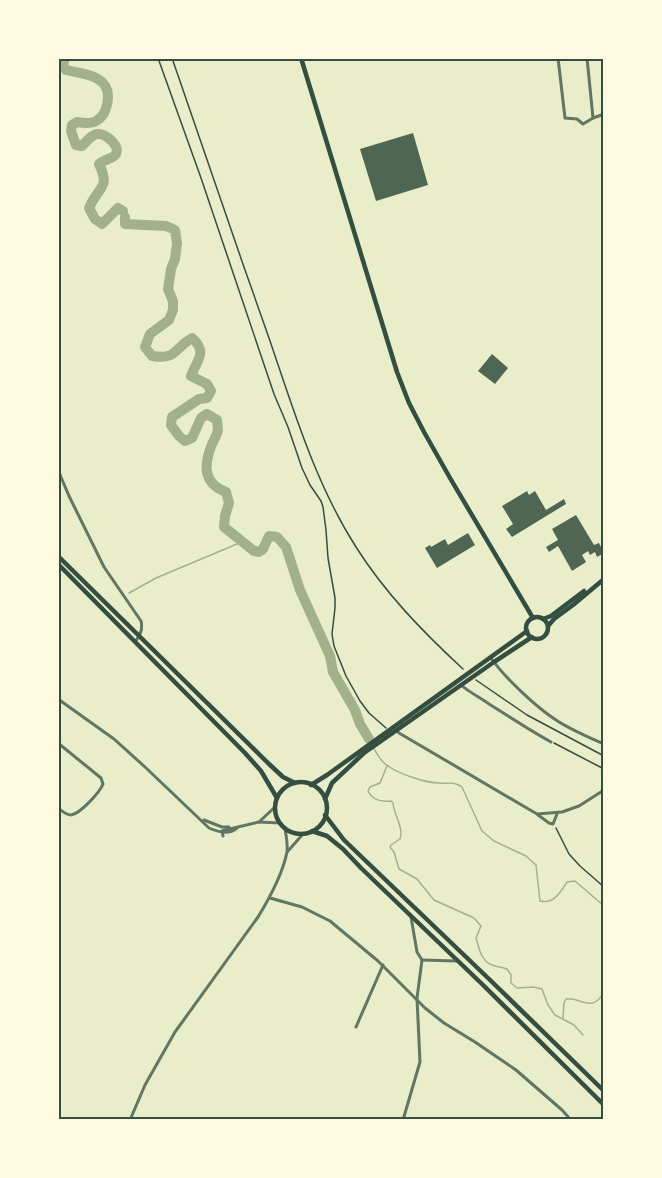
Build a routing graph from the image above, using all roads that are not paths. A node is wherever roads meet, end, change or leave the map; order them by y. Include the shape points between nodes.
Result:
1 (301, 58) edge
2 (558, 58) edge
3 (587, 58) edge
4 (603, 114) edge
5 (592, 118) junction
6 (58, 470) edge
7 (58, 556) edge
8 (58, 564) edge
9 (601, 580) edge
10 (533, 618) junction
11 (543, 619) junction
12 (548, 626) junction
13 (527, 631) junction
14 (532, 638) junction
15 (137, 639) junction
16 (492, 660) junction
17 (461, 685) junction
18 (58, 699) edge
19 (396, 730) junction
20 (379, 740) junction
21 (551, 742) road end
22 (58, 743) edge
23 (603, 744) edge
24 (363, 751) junction
25 (295, 783) junction
26 (311, 785) junction
27 (603, 790) edge
28 (277, 798) junction
29 (325, 799) junction
30 (275, 807) junction
31 (58, 808) edge
32 (537, 814) junction
33 (557, 814) junction
34 (325, 815) junction
35 (202, 819) junction
36 (259, 822) junction
37 (280, 823) junction
38 (237, 828) junction
39 (285, 828) junction
40 (312, 831) junction
41 (303, 834) junction
42 (287, 852) junction
43 (270, 898) junction
44 (411, 917) junction
45 (422, 960) junction
46 (457, 961) junction
47 (383, 965) junction
48 (417, 998) junction
49 (356, 1027) dead end
50 (603, 1092) edge
51 (603, 1105) edge
52 (130, 1119) edge
53 (403, 1119) edge
54 (571, 1119) edge

1 - 10 main road via 409,403
2 - 5 street via 565,118 583,124
3 - 5 street
4 - 5 street
6 - 15 street via 104,567 141,621
7 - 15 main road
8 - 15 main road
9 - 11 main road
9 - 12 main road
10 - 11 main road
10 - 13 main road
11 - 12 main road
12 - 14 main road via 542,638
13 - 14 main road
13 - 16 main road
14 - 16 main road
15 - 25 main road via 283,777
15 - 28 main road via 257,765
16 - 17 main road
16 - 20 main road
16 - 23 street via 556,720
17 - 19 main road
17 - 21 street
18 - 35 street via 114,739
19 - 20 main road
19 - 32 street
20 - 24 main road
22 - 31 street via 101,778 103,784 74,814
24 - 26 main road
24 - 29 main road via 332,783
25 - 26 main road
25 - 28 main road via 284,788
26 - 29 main road
27 - 33 street via 579,806
28 - 30 main road
29 - 34 main road
30 - 36 street
30 - 37 main road
32 - 33 street
32 - 33 street via 553,824
34 - 40 main road
34 - 50 main road via 350,846
35 - 38 street
35 - 38 street via 222,834
36 - 37 street
36 - 38 street
37 - 39 main road
39 - 41 main road
39 - 42 street
40 - 41 main road
40 - 44 main road via 327,836 343,849
41 - 42 street
42 - 43 street
43 - 47 street via 302,907 330,921
43 - 52 street via 175,1032
44 - 45 street
44 - 46 main road
45 - 46 street
45 - 48 street
46 - 51 main road
47 - 48 street
47 - 49 street
48 - 53 street via 420,1062
48 - 54 street via 444,1023 516,1070

